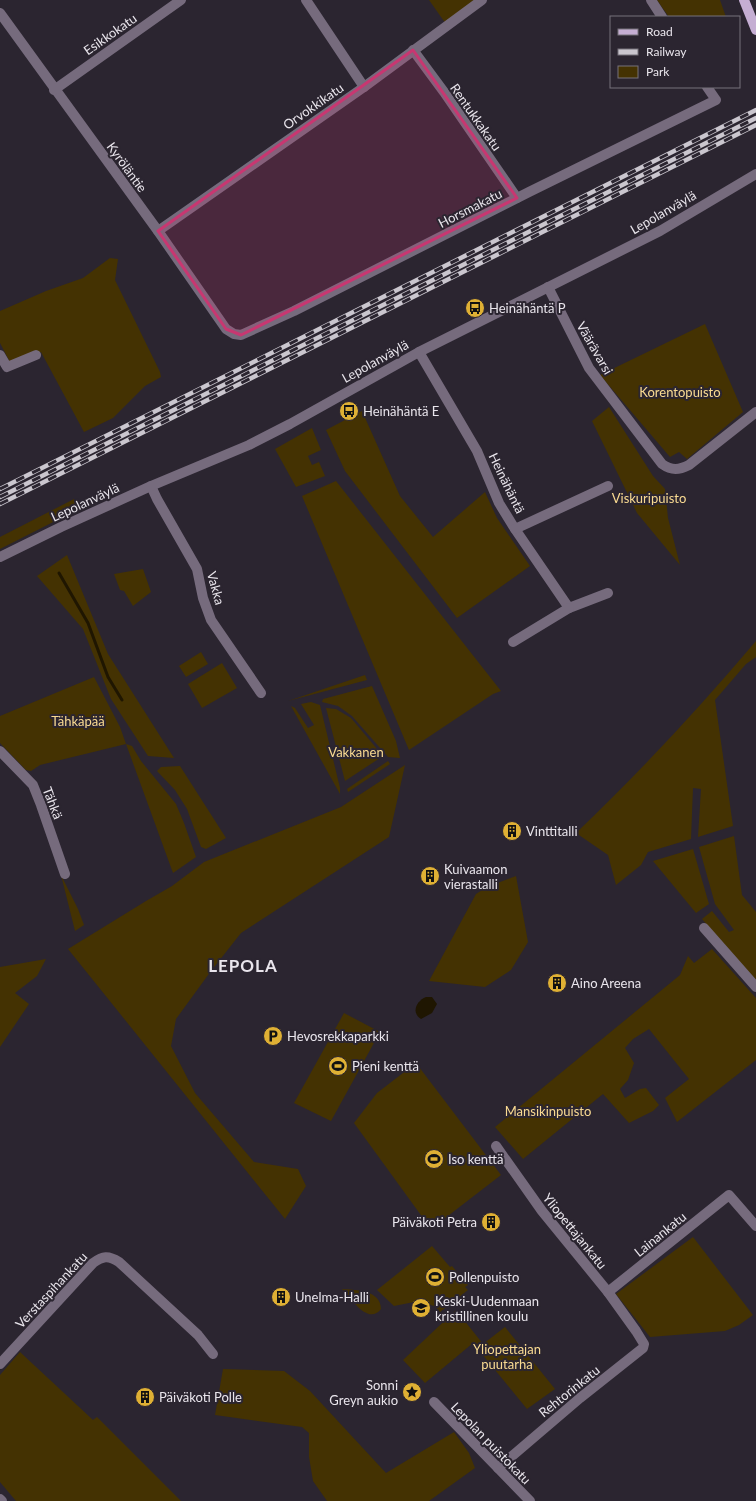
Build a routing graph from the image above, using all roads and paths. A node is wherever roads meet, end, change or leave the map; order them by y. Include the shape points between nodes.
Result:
1 (181, 0) edge
2 (306, 0) edge
3 (482, 0) edge
4 (651, 0) edge
5 (744, 0) edge
6 (0, 13) edge
7 (661, 16) edge
8 (756, 30) edge
9 (413, 50) junction
10 (364, 87) junction
11 (708, 88) edge
12 (54, 90) junction
13 (756, 174) edge
14 (517, 198) junction
15 (158, 231) junction
16 (548, 287) junction
17 (234, 334) joint
18 (418, 352) junction
19 (0, 354) edge
20 (36, 355) dead end
21 (756, 412) edge
22 (151, 486) junction
23 (608, 486) dead end
24 (515, 529) junction
25 (0, 556) edge
26 (608, 593) dead end
27 (569, 608) junction
28 (512, 642) dead end
29 (261, 693) dead end
30 (0, 752) edge
31 (65, 874) dead end
32 (704, 928) dead end
33 (756, 987) edge
34 (496, 1146) dead end
35 (756, 1226) edge
36 (608, 1292) junction
37 (636, 1331) joint
38 (213, 1354) dead end
39 (0, 1364) edge
40 (434, 1402) dead end
41 (498, 1468) junction
42 (530, 1501) edge

1 - 12 street, Esikkokatu
2 - 10 street
3 - 9 street, Orvokkikatu
4 - 7 street
5 - 8 main road
6 - 12 street, Kyröläntie
9 - 10 street, Orvokkikatu
9 - 14 street, Rentukkakatu
10 - 15 street, Orvokkikatu
11 - 14 street, Horsmakatu via 716,100
12 - 15 street, Kyröläntie
13 - 16 street, Lepolanväylä via 660,231
14 - 17 street, Horsmakatu via 294,311 241,335
15 - 17 street, Kyröläntie via 226,330
16 - 18 street, Lepolanväylä
16 - 21 street, Väärävarsi via 589,368 667,468 675,470 689,465
18 - 22 street, Lepolanväylä via 249,445
18 - 24 street, Heinähäntä via 477,451 500,503
19 - 20 street via 7,367
22 - 25 street, Lepolanväylä
22 - 29 street, Vakka via 197,569 211,620
23 - 24 street
24 - 27 street, Heinähäntä
26 - 27 street
27 - 28 street
30 - 31 street, Tähkä via 33,785
32 - 33 street
34 - 36 street, Yliopettajankatu via 542,1212
35 - 36 street, Lainankatu via 729,1195
36 - 37 street, Yliopettajankatu
37 - 41 street, Rehtorinkatu via 644,1344 643,1348
38 - 39 street, Verstaspihankatu via 198,1335 115,1260 107,1257 93,1263
40 - 41 street, Lepolan puistokatu
41 - 42 street, Lepolan puistokatu

